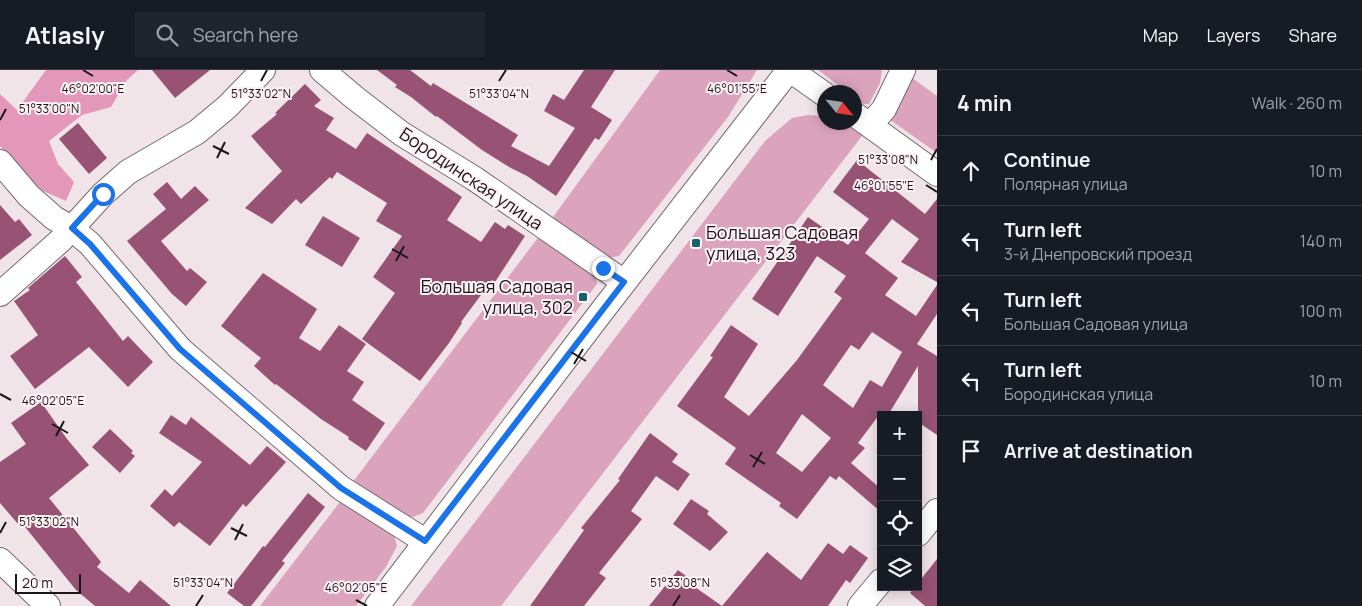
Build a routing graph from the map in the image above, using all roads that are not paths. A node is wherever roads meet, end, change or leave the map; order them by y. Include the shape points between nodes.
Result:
1 (263, 70) edge
2 (322, 70) edge
3 (789, 70) edge
4 (903, 70) edge
5 (817, 89) edge
6 (862, 120) edge
7 (0, 162) edge
8 (937, 174) edge
9 (72, 228) junction
10 (624, 282) junction
11 (0, 294) edge
12 (937, 511) edge
13 (922, 529) edge
14 (425, 541) junction
15 (0, 560) edge
16 (877, 586) edge
17 (48, 606) edge
18 (377, 606) edge
19 (860, 606) edge

1 - 9 street via 197,132 128,172
2 - 10 street, Бородинская улица via 402,134
3 - 5 street
3 - 10 street
4 - 6 street via 884,109
6 - 8 street
7 - 9 street via 29,196 54,218
9 - 11 street
9 - 14 street via 90,244 180,349 341,488
10 - 14 street
12 - 13 street
14 - 18 street
15 - 17 street
16 - 19 street

